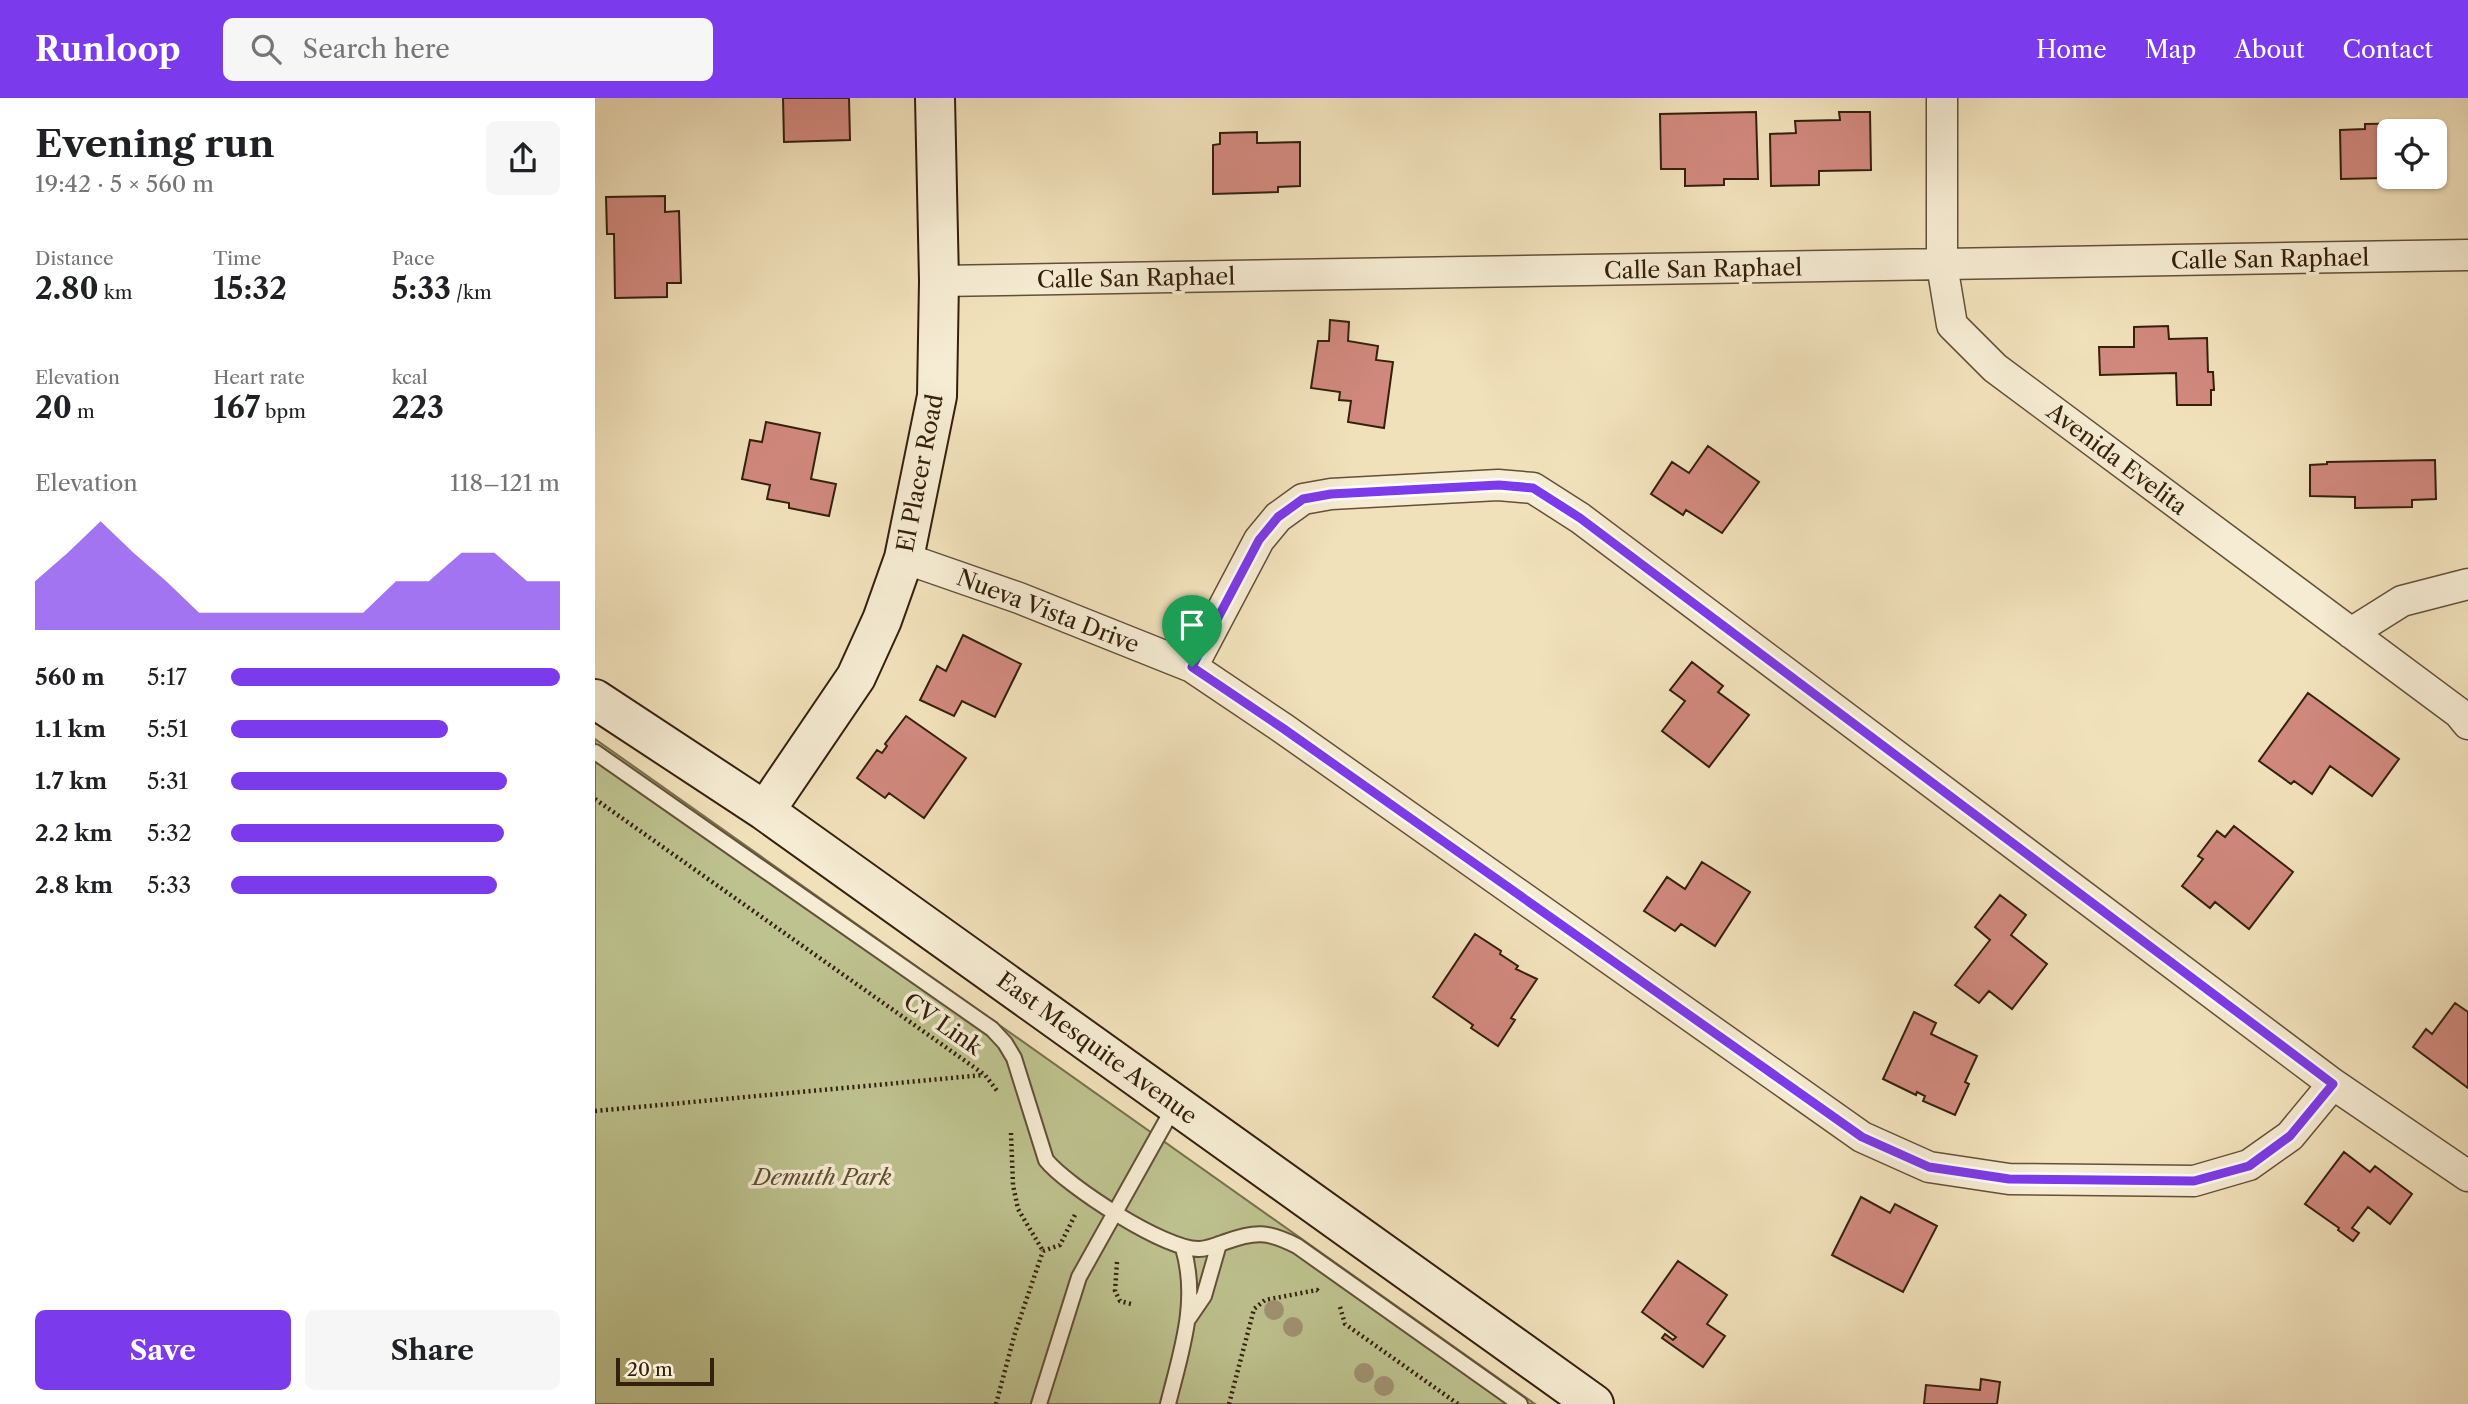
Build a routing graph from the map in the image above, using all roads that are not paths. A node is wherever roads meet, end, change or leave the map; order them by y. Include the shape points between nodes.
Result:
1 (935, 98) edge
2 (1943, 98) edge
3 (2468, 255) edge
4 (1942, 265) junction
5 (939, 281) junction
6 (904, 558) junction
7 (2468, 584) edge
8 (2350, 633) junction
9 (1192, 667) junction
10 (595, 699) edge
11 (2468, 724) edge
12 (595, 752) edge
13 (765, 811) junction
14 (2333, 1084) junction
15 (1175, 1105) junction
16 (2468, 1176) edge
17 (1114, 1213) junction
18 (1219, 1244) junction
19 (1183, 1248) junction
20 (1189, 1318) junction
21 (1039, 1404) edge
22 (1168, 1404) edge
23 (1520, 1404) edge
24 (1594, 1404) edge

1 - 5 street, El Placer Road
2 - 4 street, Avenida Evelita
3 - 4 street, Calle San Raphael
4 - 5 street, Calle San Raphael
4 - 8 street, Avenida Evelita via 1952,325 1995,368
5 - 6 street, El Placer Road via 937,396
6 - 9 street, Nueva Vista Drive
6 - 13 street, El Placer Road via 856,677
7 - 8 street via 2402,601
8 - 11 street, Avenida Evelita
9 - 14 street, Nueva Vista Drive via 1862,1137 1929,1167 2009,1179 2194,1181 2249,1166 2290,1136
9 - 14 street via 1259,540 1278,517 1303,499 1499,485 1533,488 1580,518
10 - 13 street, East Mesquite Avenue
12 - 17 lane via 992,1029 1014,1058 1046,1160
13 - 15 street, East Mesquite Avenue
14 - 16 street
15 - 17 lane
15 - 24 street, East Mesquite Avenue
17 - 19 lane
17 - 21 lane via 1079,1277
18 - 19 lane
18 - 20 lane via 1204,1296
18 - 23 lane via 1257,1233 1297,1246
19 - 20 lane
20 - 22 lane

